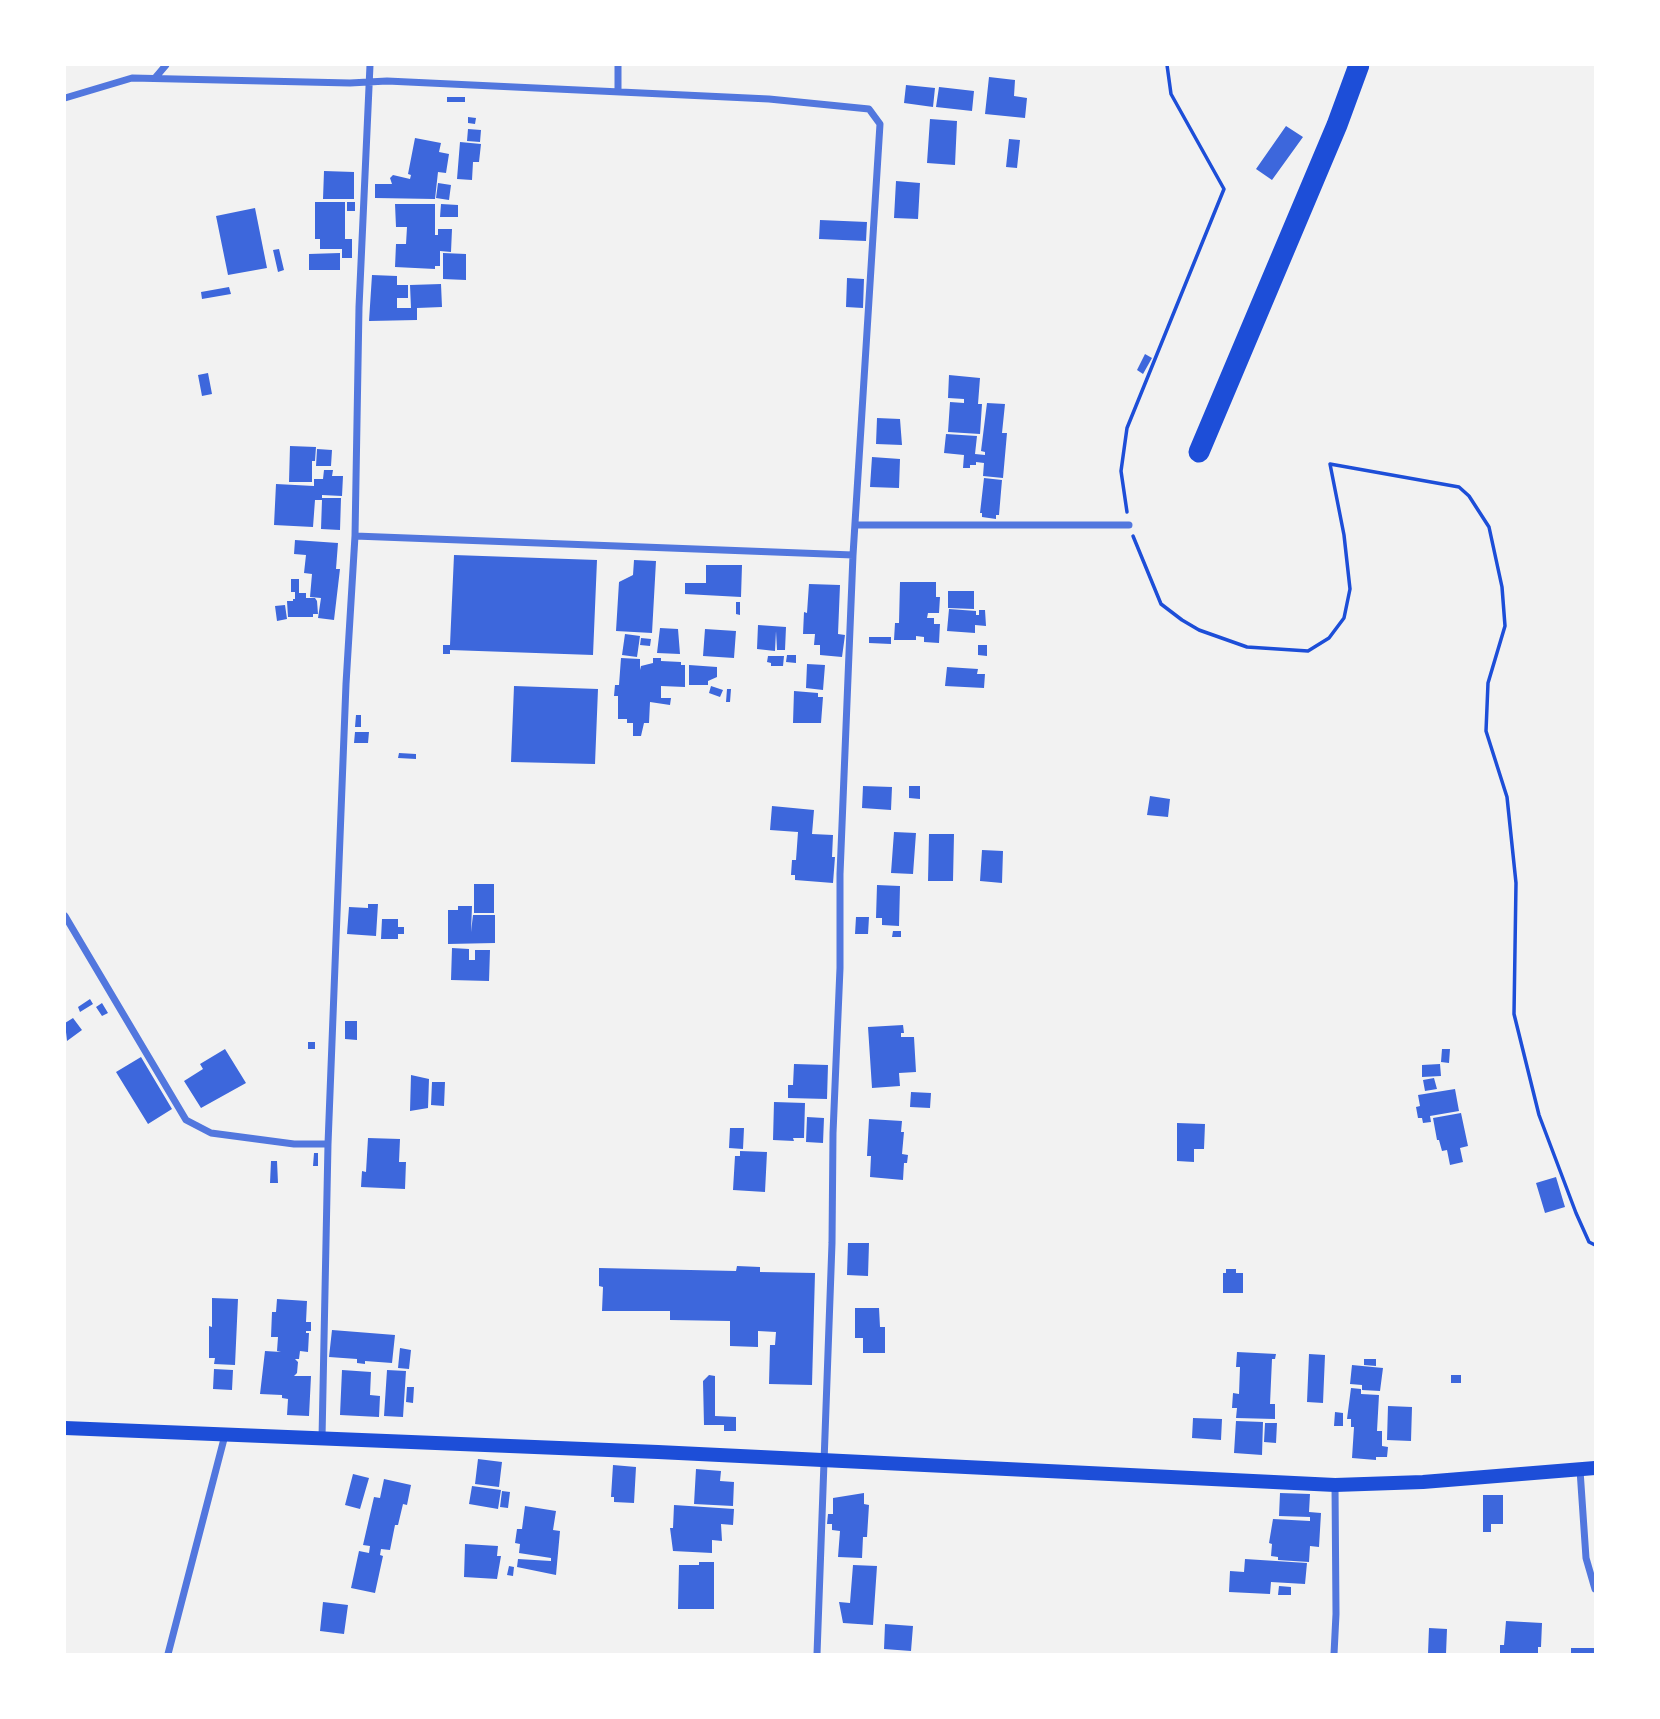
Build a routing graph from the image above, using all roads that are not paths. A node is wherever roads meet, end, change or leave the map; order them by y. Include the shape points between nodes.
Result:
1 (166, 65) edge
2 (370, 65) edge
3 (618, 65) edge
4 (1359, 65) edge
5 (155, 78) junction
6 (370, 82) junction
7 (618, 92) junction
8 (65, 98) edge
9 (1199, 452) dead end
10 (856, 525) junction
11 (1129, 525) road end
12 (355, 536) junction
13 (853, 555) junction
14 (65, 916) edge
15 (328, 1144) junction
16 (65, 1428) edge
17 (225, 1434) junction
18 (322, 1439) junction
19 (824, 1461) junction
20 (1595, 1468) edge
21 (1580, 1470) junction
22 (1335, 1485) junction
23 (1595, 1590) edge
24 (169, 1654) edge
25 (817, 1654) edge
26 (1334, 1654) edge

1 - 5 street
2 - 6 street
3 - 7 street
4 - 9 highway
5 - 6 street
5 - 8 street via 132,78
6 - 7 street
6 - 12 street via 359,307
7 - 10 street via 869,109 880,124
10 - 11 street
10 - 13 street
12 - 13 street
12 - 15 street
13 - 19 street
14 - 15 street via 186,1120 211,1133
15 - 18 street
16 - 17 main road
17 - 18 main road
17 - 24 street
18 - 19 main road
19 - 22 main road
19 - 25 street
20 - 21 main road
21 - 22 main road
21 - 23 street via 1586,1558
22 - 26 street

